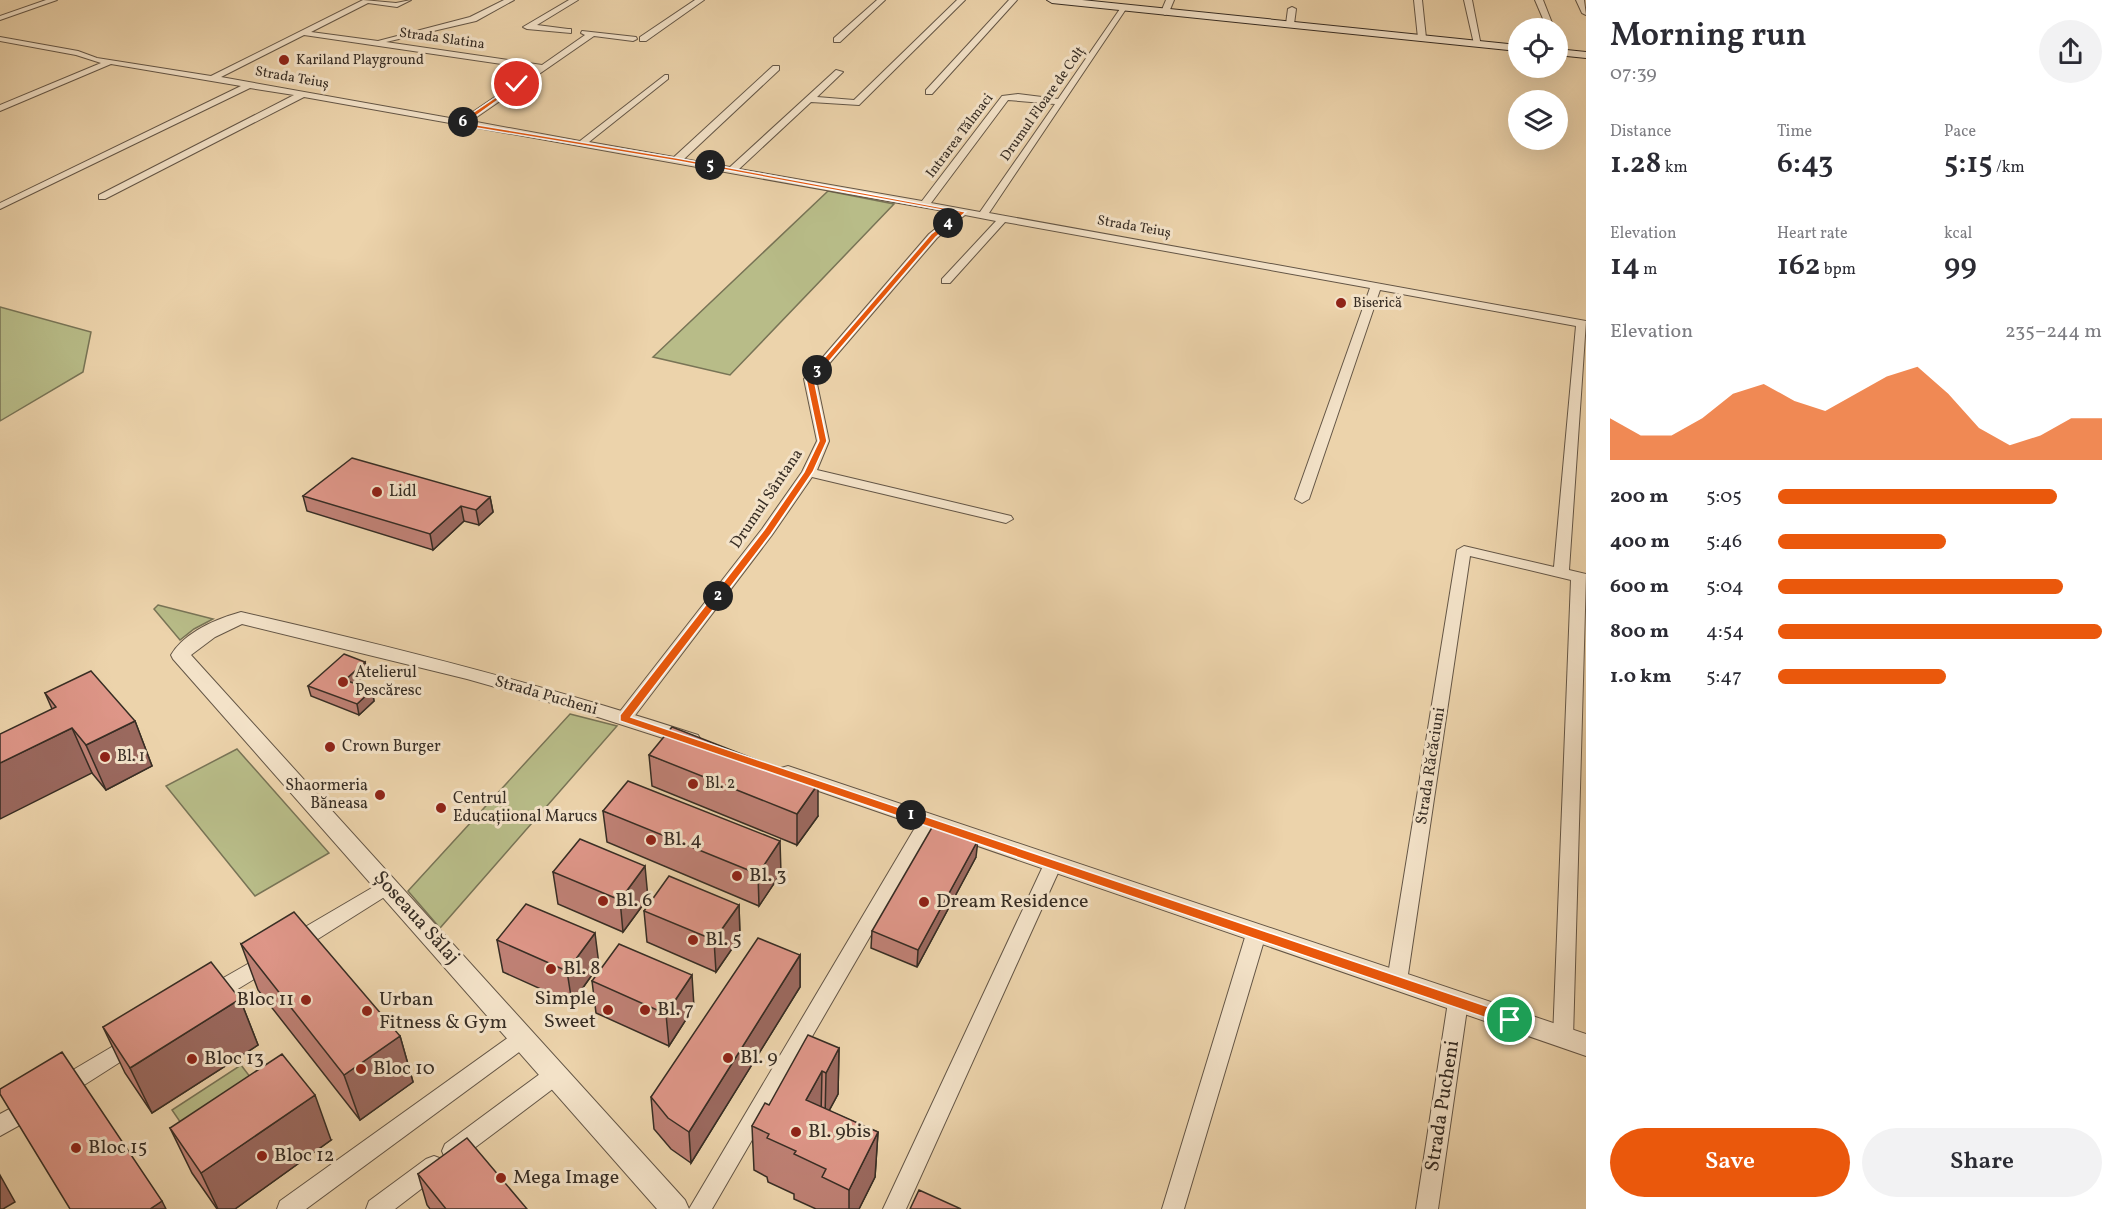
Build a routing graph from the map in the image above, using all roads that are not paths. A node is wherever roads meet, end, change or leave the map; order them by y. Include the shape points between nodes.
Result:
1 (53, 0) edge
2 (407, 0) edge
3 (510, 0) edge
4 (574, 0) edge
5 (700, 0) edge
6 (881, 0) edge
7 (961, 0) edge
8 (1013, 0) edge
9 (1052, 0) edge
10 (1170, 0) edge
11 (1418, 0) edge
12 (1468, 0) edge
13 (1539, 0) edge
14 (1580, 0) edge
15 (368, 1) edge
16 (1093, 2) edge
17 (1125, 8) junction
18 (1292, 9) dead end
19 (1165, 12) junction
20 (1586, 13) edge
21 (0, 18) edge
22 (1547, 18) edge
23 (1290, 24) junction
24 (567, 31) dead end
25 (303, 33) junction
26 (1422, 38) junction
27 (0, 39) edge
28 (633, 39) dead end
29 (643, 39) dead end
30 (837, 40) dead end
31 (373, 43) junction
32 (1478, 44) junction
33 (1508, 47) edge
34 (1568, 51) edge
35 (1586, 55) edge
36 (110, 62) junction
37 (542, 67) junction
38 (777, 68) dead end
39 (839, 72) dead end
40 (665, 77) dead end
41 (210, 80) junction
42 (247, 86) junction
43 (929, 92) dead end
44 (301, 95) junction
45 (809, 99) junction
46 (1060, 102) junction
47 (0, 108) edge
48 (461, 124) junction
49 (581, 144) junction
50 (677, 159) junction
51 (733, 169) junction
52 (102, 197) dead end
53 (2, 206) dead end
54 (924, 206) junction
55 (963, 212) junction
56 (983, 215) junction
57 (1003, 219) junction
58 (946, 281) dead end
59 (1376, 286) junction
60 (1584, 324) edge
61 (809, 472) junction
62 (1302, 499) dead end
63 (1006, 519) dead end
64 (1575, 576) edge
65 (241, 618) joint
66 (624, 718) junction
67 (711, 747) edge
68 (765, 765) edge
69 (928, 821) junction
70 (1053, 864) junction
71 (387, 886) junction
72 (1256, 934) junction
73 (1397, 981) junction
74 (1458, 1002) junction
75 (192, 1007) edge
76 (152, 1032) edge
77 (523, 1038) junction
78 (1563, 1038) junction
79 (1586, 1045) edge
80 (555, 1075) junction
81 (0, 1126) edge
82 (288, 1209) edge
83 (377, 1209) edge
84 (675, 1209) edge
85 (700, 1209) edge
86 (894, 1209) edge
87 (1173, 1209) edge
88 (1427, 1209) edge

1 - 21 street
2 - 15 street via 394,5
3 - 31 street, Strada Slatina via 473,19
4 - 24 street via 528,26
5 - 29 street
6 - 30 street
7 - 45 street via 854,104
8 - 43 street
9 - 16 main road
10 - 19 street
11 - 26 street
12 - 32 street
13 - 22 street
14 - 20 street
15 - 25 street
16 - 17 main road
17 - 19 main road
17 - 46 street, Drumul Floare de Colț
18 - 23 street
19 - 23 main road
23 - 26 main road
25 - 31 street, Strada Slatina
25 - 41 street
26 - 32 main road
27 - 36 street, Strada Teiuș
28 - 37 street via 589,33
31 - 37 street, Strada Slatina
32 - 33 main road
34 - 35 main road
36 - 41 street, Strada Teiuș
36 - 47 street
37 - 48 street
38 - 50 street
39 - 45 street
40 - 49 street
41 - 42 street, Strada Teiuș
42 - 44 street, Strada Teiuș
42 - 53 street
44 - 48 street, Strada Teiuș
44 - 52 street
45 - 51 street
46 - 54 street, Intrarea Tălmaci via 1005,98
46 - 56 street, Drumul Floare de Colț
48 - 49 street, Strada Teiuș
49 - 50 street, Strada Teiuș
50 - 51 street, Strada Teiuș
51 - 54 street, Strada Teiuș
54 - 55 street, Strada Teiuș
55 - 56 street, Strada Teiuș
55 - 61 street, Drumul Sântana via 933,236 810,379 823,441
56 - 57 street, Strada Teiuș
57 - 58 street
57 - 59 street, Strada Teiuș
59 - 60 street, Strada Teiuș
59 - 62 street
60 - 64 street
61 - 63 street
61 - 66 street, Drumul Sântana via 768,532
64 - 73 street, Strada Răcăciuni via 1464,550
64 - 78 street
65 - 66 street, Strada Pucheni via 366,646
65 - 71 street, Șoseaua Sălaj via 209,630 180,655
66 - 67 street, Strada Pucheni
68 - 69 street
69 - 70 street
69 - 85 street
70 - 72 street
70 - 86 street
71 - 75 street
71 - 77 street, Șoseaua Sălaj
72 - 73 street
72 - 87 street
73 - 74 street
74 - 78 street
74 - 88 street, Strada Pucheni
76 - 81 street
77 - 80 street, Șoseaua Sălaj
77 - 82 street
78 - 79 street
80 - 83 street
80 - 84 street, Șoseaua Sălaj

